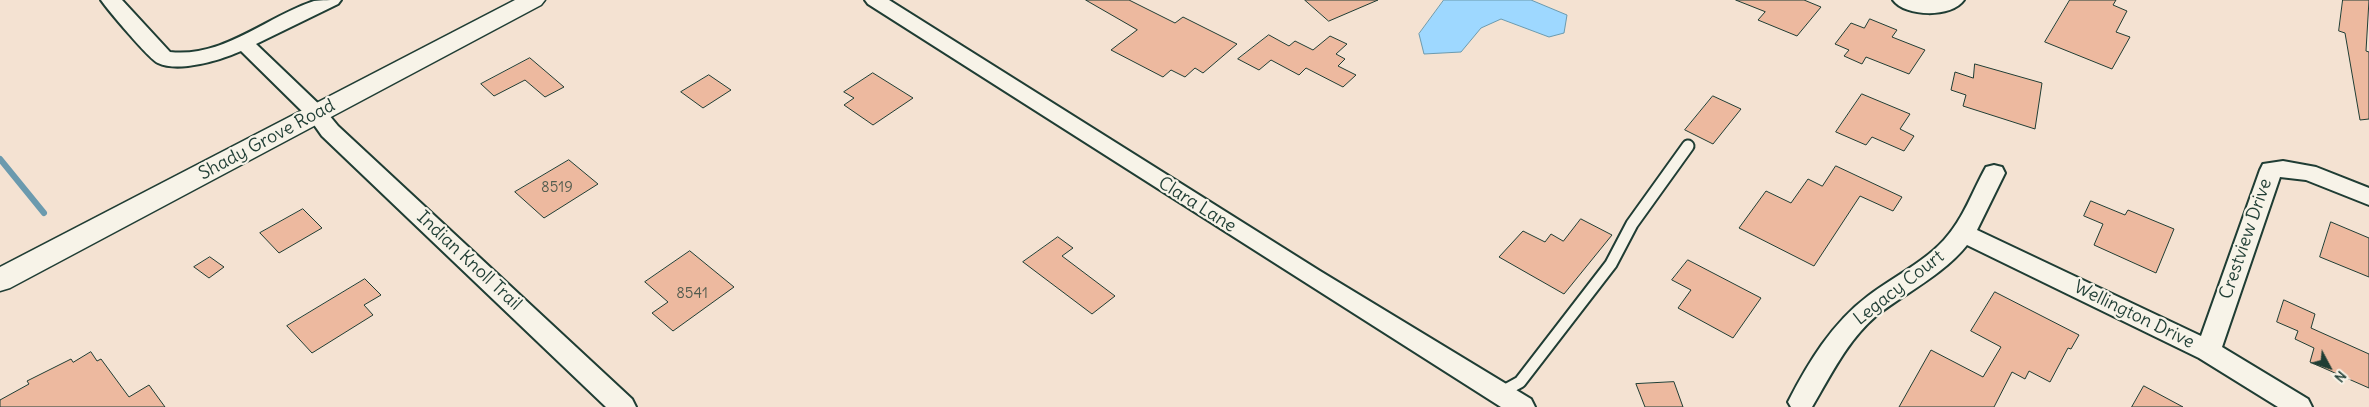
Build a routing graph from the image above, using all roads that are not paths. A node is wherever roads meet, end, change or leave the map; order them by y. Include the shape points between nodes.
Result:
1 (111, 0) edge
2 (331, 0) edge
3 (533, 0) edge
4 (875, 0) edge
5 (1903, 0) edge
6 (1946, 4) edge
7 (243, 42) junction
8 (316, 114) junction
9 (1688, 146) dead end
10 (1994, 173) dead end
11 (2369, 197) edge
12 (1963, 233) junction
13 (0, 280) edge
14 (2208, 350) junction
15 (1500, 393) junction
16 (1801, 402) dead end
17 (623, 407) edge
18 (1522, 407) edge
19 (2299, 407) edge

1 - 7 street via 164,58 205,57
2 - 7 street
3 - 8 street, Shady Grove Road
4 - 15 street, Clara Lane
5 - 6 street via 1929,8
7 - 8 street, Indian Knoll Trail
8 - 13 street, Shady Grove Road
8 - 17 street, Indian Knoll Trail via 330,131
9 - 15 lane via 1632,224 1604,272 1520,382
10 - 12 street, Legacy Court via 1983,201
11 - 14 street, Crestview Drive via 2312,174 2285,167 2271,170
12 - 14 street, Wellington Drive
12 - 16 street, Legacy Court via 1935,263 1878,301 1848,328
14 - 19 street, Wellington Drive
15 - 18 street, Clara Lane

